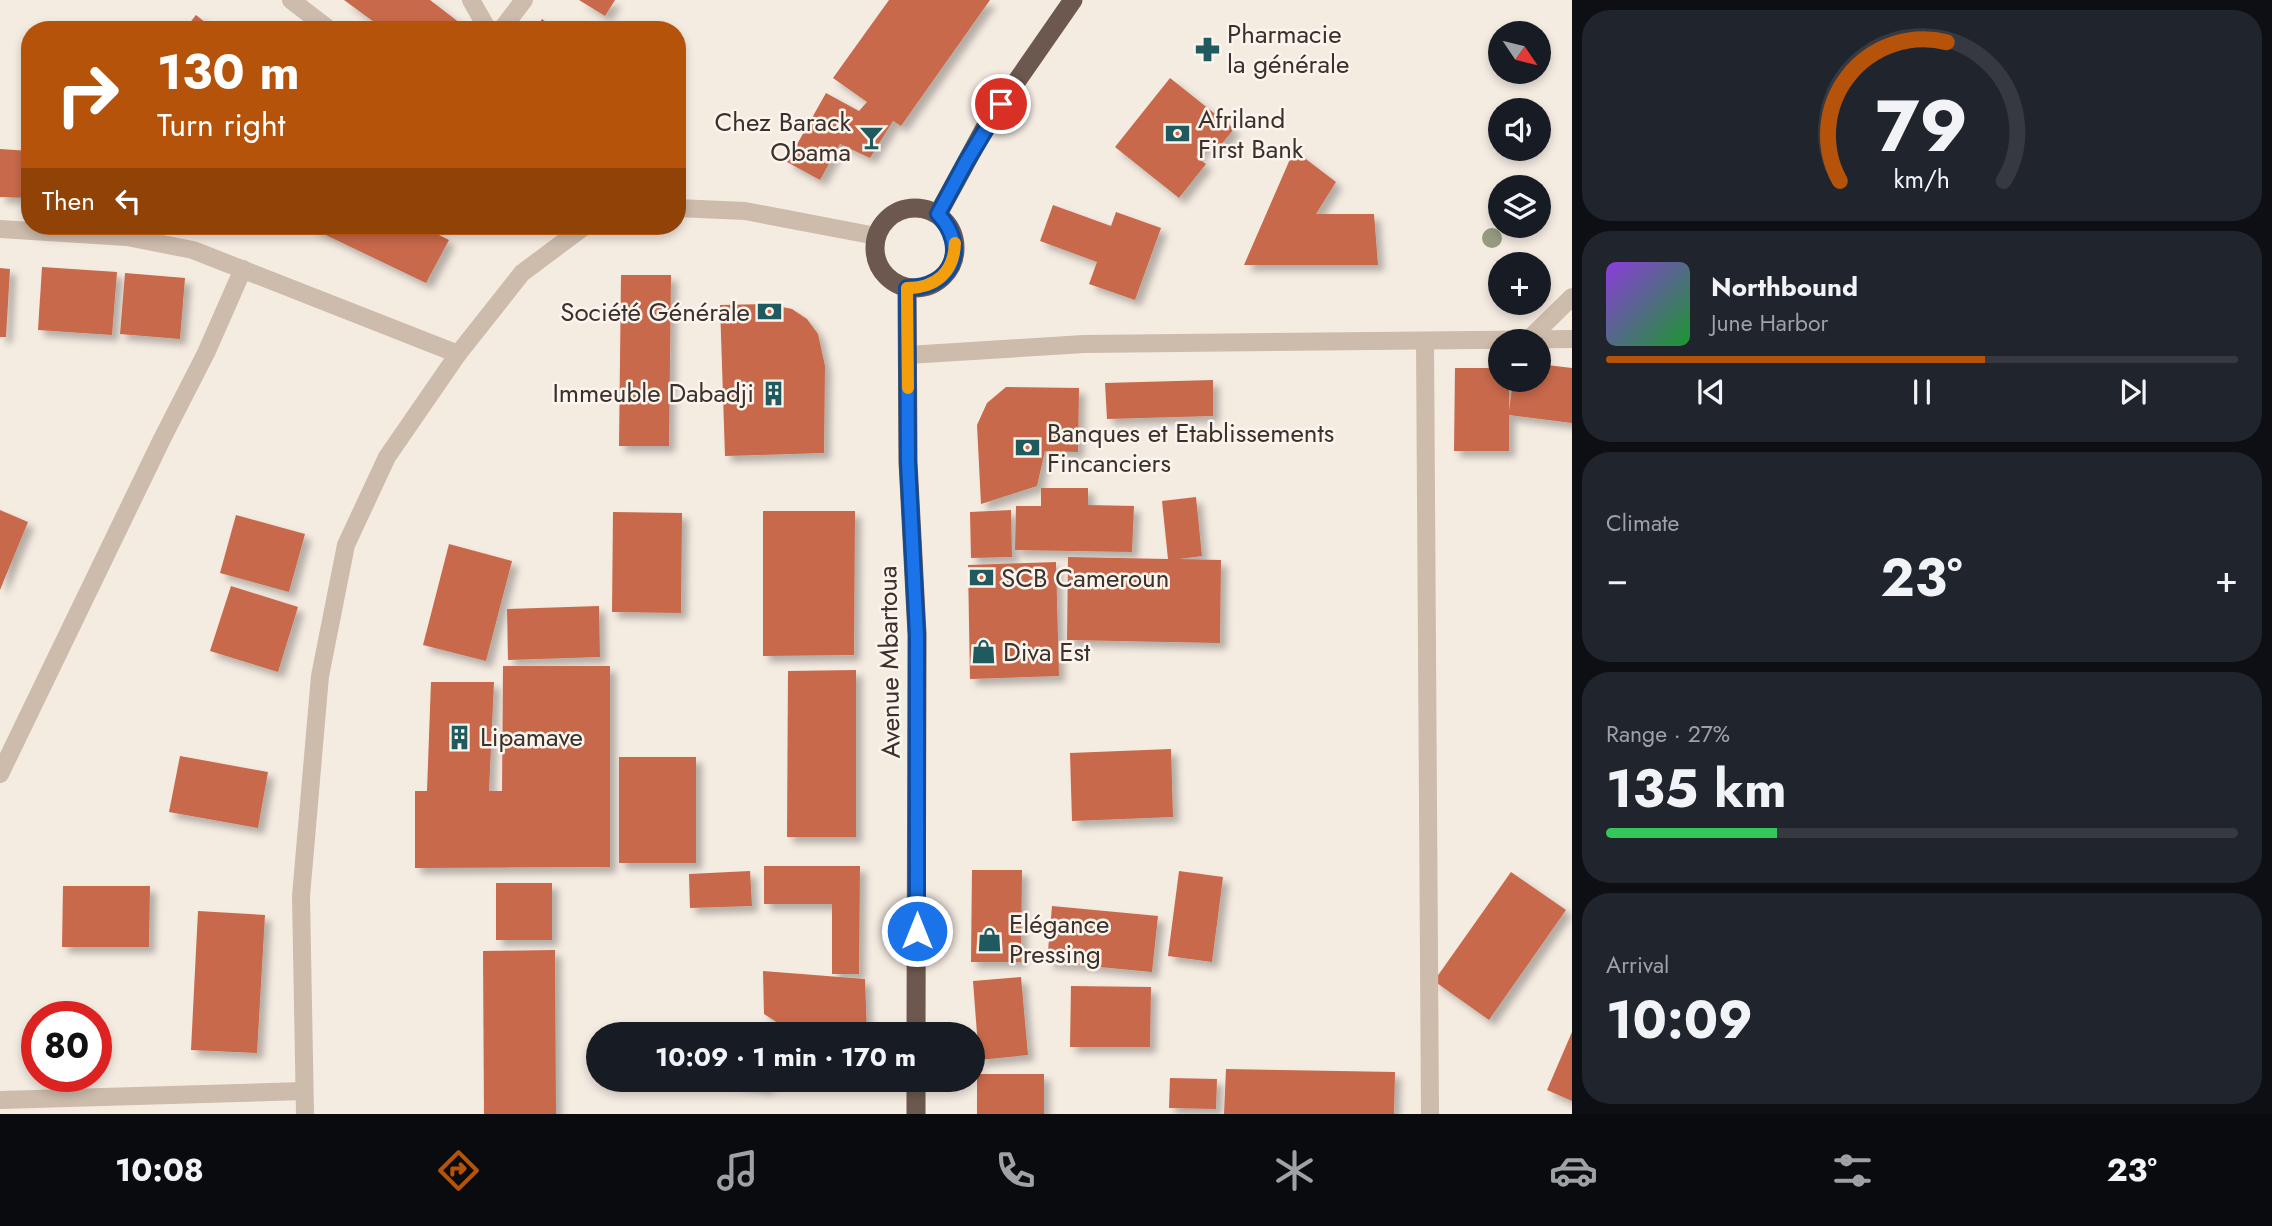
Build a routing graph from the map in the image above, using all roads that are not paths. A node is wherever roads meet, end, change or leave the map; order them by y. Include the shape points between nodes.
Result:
1 (291, 0) edge
2 (471, 0) edge
3 (524, 0) edge
4 (1073, 0) edge
5 (319, 21) edge
6 (483, 21) edge
7 (508, 21) edge
8 (686, 208) edge
9 (938, 214) junction
10 (0, 229) edge
11 (21, 230) edge
12 (95, 235) edge
13 (572, 235) edge
14 (876, 236) junction
15 (243, 269) junction
16 (907, 288) junction
17 (1572, 297) edge
18 (1539, 329) edge
19 (1551, 339) edge
20 (1572, 339) edge
21 (1488, 340) edge
22 (1425, 341) junction
23 (458, 354) junction
24 (908, 355) junction
25 (0, 774) edge
26 (916, 1022) edge
27 (304, 1091) junction
28 (916, 1092) edge
29 (0, 1100) edge
30 (305, 1114) edge
31 (916, 1114) edge
32 (1430, 1114) edge

1 - 5 street
2 - 6 street
3 - 7 street
4 - 9 highway via 987,124
8 - 14 street via 745,211
9 - 14 highway via 925,208 895,212
9 - 16 highway via 955,241 954,257 936,282
10 - 11 street
12 - 15 street via 193,250
13 - 23 street via 522,273
14 - 16 highway via 874,249 884,274
15 - 23 street
15 - 25 street
16 - 24 highway, Avenue Mbartoua
17 - 18 street
19 - 20 street
21 - 22 street
22 - 24 street via 1084,344
22 - 32 street
23 - 27 street via 387,457 346,545 320,676 301,896
24 - 26 highway, Avenue Mbartoua via 917,635
27 - 29 street
27 - 30 street
28 - 31 highway

